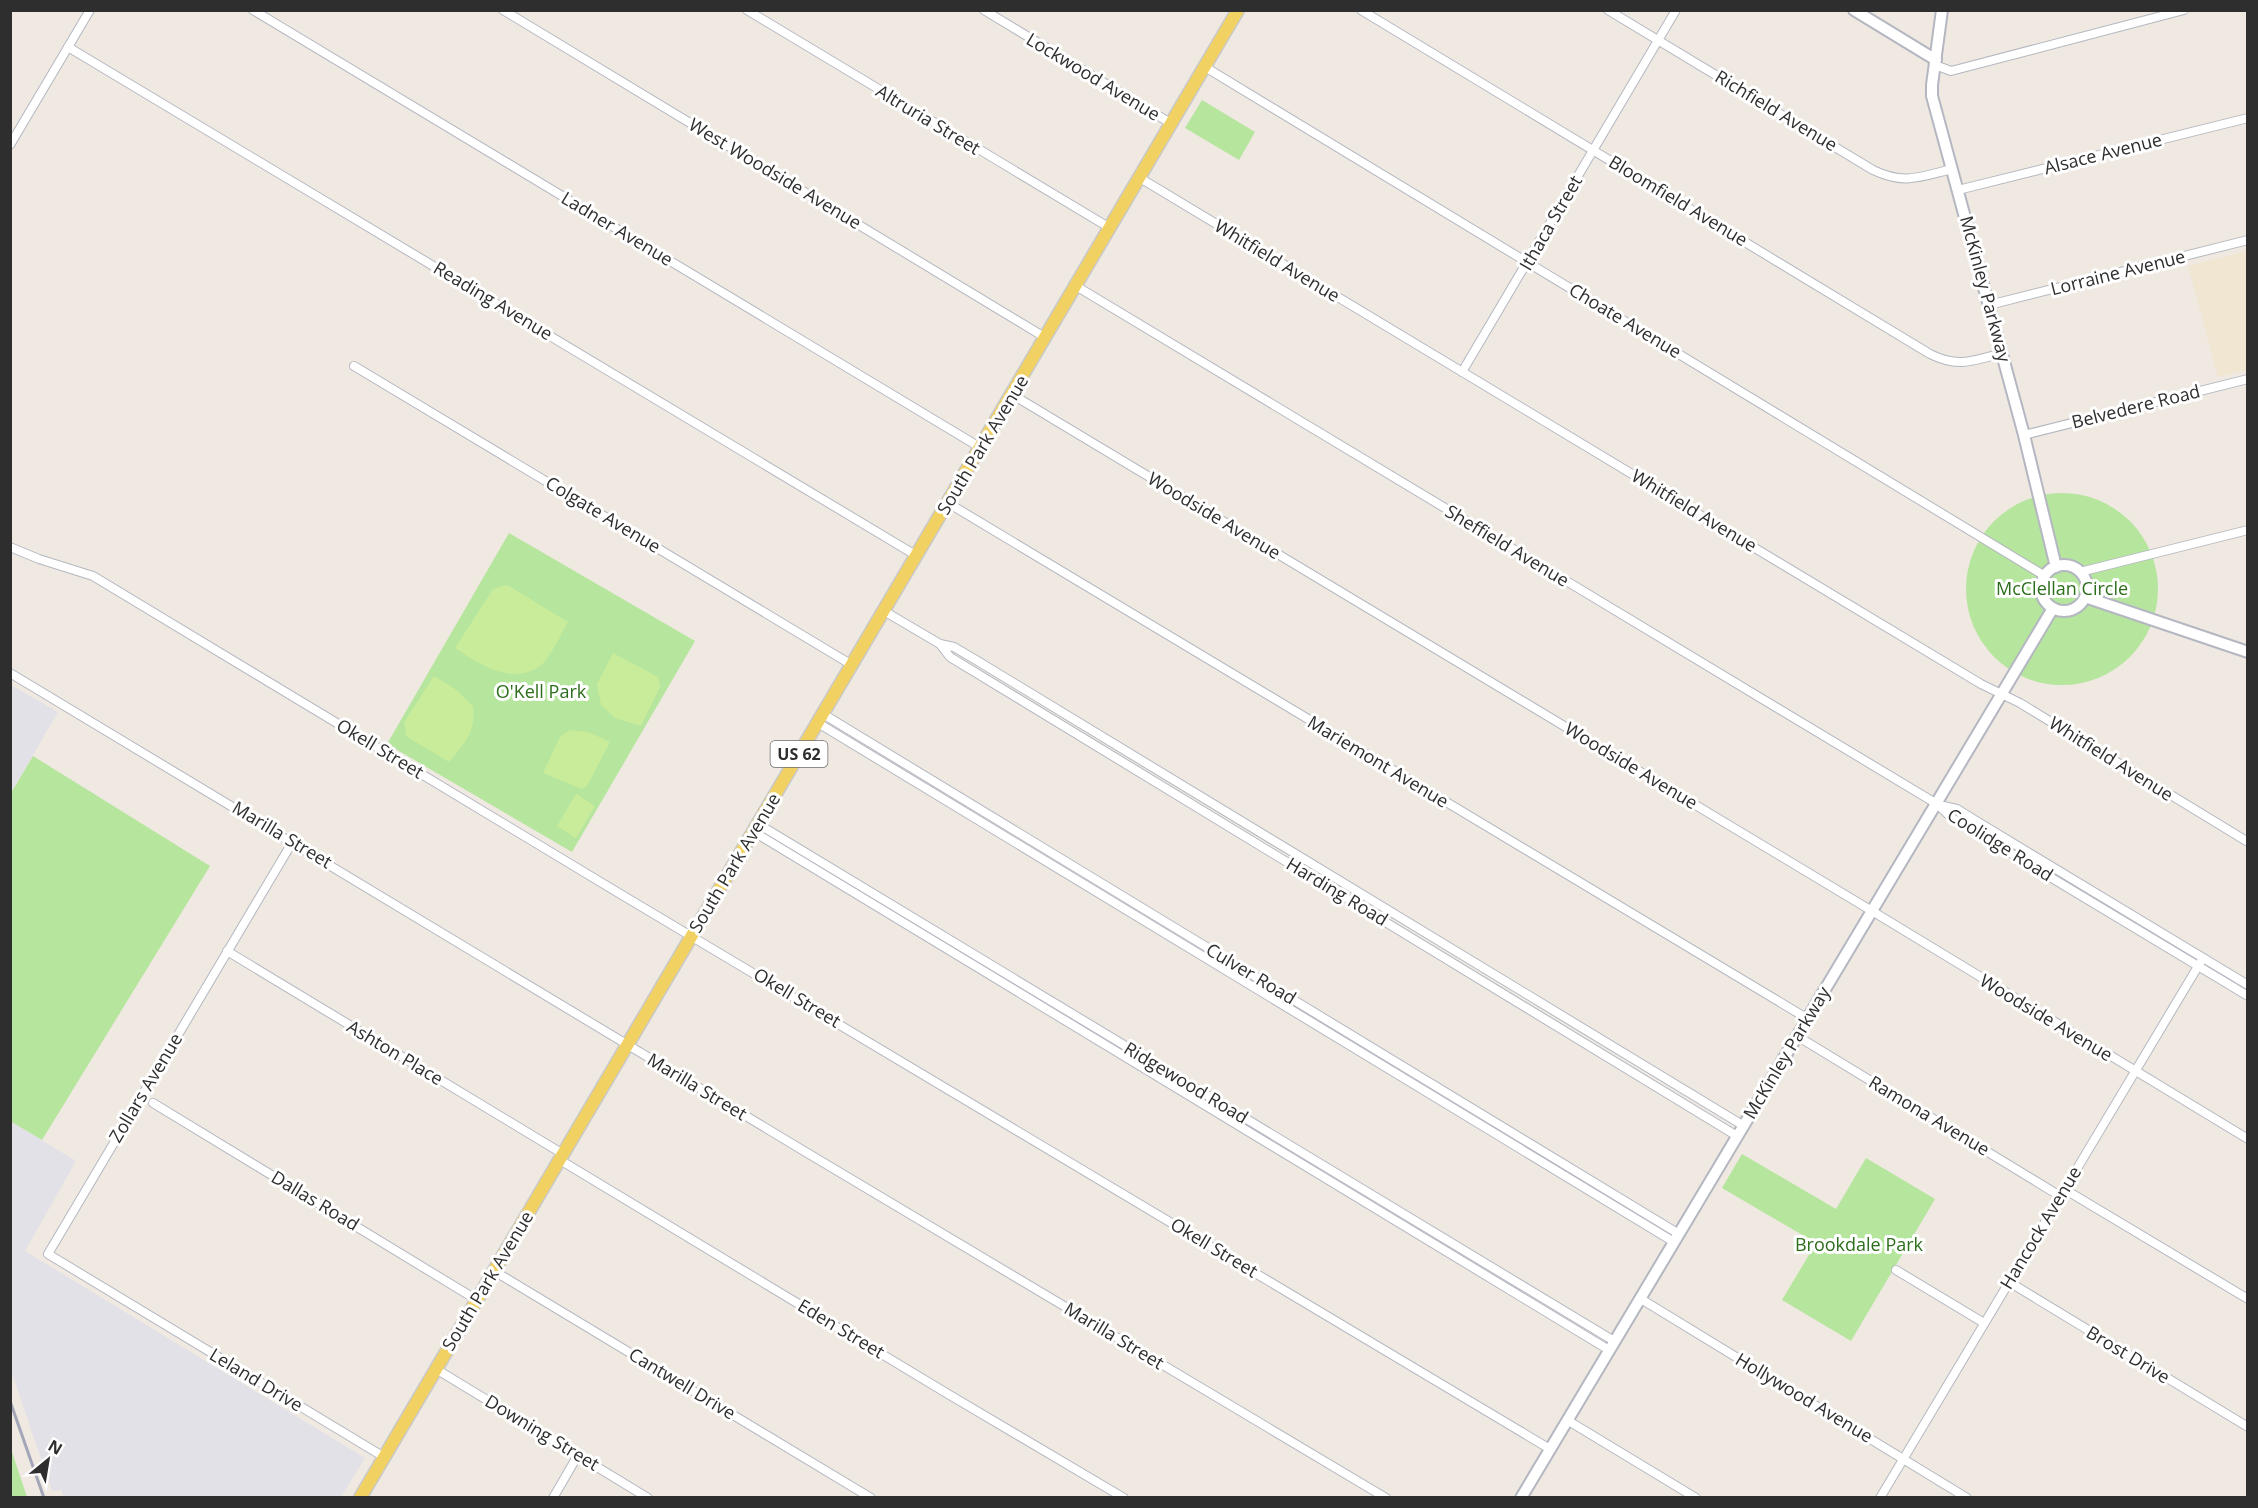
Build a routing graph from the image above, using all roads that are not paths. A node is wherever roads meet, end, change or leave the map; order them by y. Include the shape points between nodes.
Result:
1 (90, 10) edge
2 (253, 10) edge
3 (503, 10) edge
4 (747, 10) edge
5 (984, 10) edge
6 (1238, 10) edge
7 (1361, 10) edge
8 (1608, 10) edge
9 (1676, 10) edge
10 (1854, 10) edge
11 (1942, 10) edge
12 (2184, 10) edge
13 (1658, 40) junction
14 (68, 47) junction
15 (1935, 63) junction
16 (1205, 67) junction
17 (2247, 118) edge
18 (1172, 124) junction
19 (10, 145) edge
20 (1594, 150) junction
21 (1952, 169) junction
22 (1140, 178) junction
23 (1958, 190) junction
24 (1110, 228) junction
25 (2247, 240) edge
26 (1529, 262) junction
27 (1076, 286) junction
28 (1989, 305) junction
29 (1046, 338) junction
30 (2002, 354) junction
31 (354, 366) dead end
32 (1462, 372) junction
33 (2247, 379) edge
34 (1013, 395) junction
35 (2024, 435) junction
36 (981, 448) junction
37 (948, 503) junction
38 (2247, 530) edge
39 (10, 547) edge
40 (917, 556) junction
41 (2056, 567) junction
42 (2080, 572) junction
43 (2045, 576) junction
44 (2085, 597) junction
45 (2053, 608) junction
46 (884, 611) junction
47 (940, 644) junction
48 (2247, 652) edge
49 (852, 665) junction
50 (10, 673) edge
51 (2001, 694) junction
52 (820, 719) junction
53 (1089, 728) junction
54 (1082, 738) junction
55 (1182, 784) junction
56 (1175, 795) junction
57 (1937, 804) junction
58 (756, 828) junction
59 (1271, 838) junction
60 (293, 842) junction
61 (2247, 842) edge
62 (1264, 848) junction
63 (2080, 884) junction
64 (2075, 892) junction
65 (1362, 893) junction
66 (891, 904) junction
67 (1356, 904) junction
68 (1872, 911) junction
69 (886, 912) junction
70 (691, 936) junction
71 (1455, 950) junction
72 (227, 951) junction
73 (2203, 958) junction
74 (1449, 960) junction
75 (2198, 966) junction
76 (1011, 976) junction
77 (1006, 985) junction
78 (2247, 985) edge
79 (2247, 996) edge
80 (1545, 1004) junction
81 (1539, 1014) junction
82 (1808, 1020) junction
83 (1797, 1036) junction
84 (627, 1045) junction
85 (1126, 1046) junction
86 (1121, 1055) junction
87 (1635, 1059) junction
88 (1629, 1069) junction
89 (2135, 1071) junction
90 (153, 1103) dead end
91 (1241, 1116) junction
92 (1236, 1124) junction
93 (1744, 1126) junction
94 (1737, 1136) junction
95 (2247, 1139) edge
96 (561, 1157) junction
97 (1360, 1188) junction
98 (2062, 1193) junction
99 (1355, 1196) junction
100 (1677, 1238) junction
101 (1478, 1258) junction
102 (1472, 1267) junction
103 (1896, 1270) dead end
104 (494, 1271) junction
105 (2009, 1282) junction
106 (477, 1299) junction
107 (1641, 1299) junction
108 (2247, 1299) edge
109 (129, 1303) joint
110 (1984, 1323) junction
111 (1612, 1346) junction
112 (436, 1369) junction
113 (1567, 1420) junction
114 (2247, 1427) edge
115 (1550, 1449) junction
116 (578, 1455) junction
117 (384, 1457) junction
118 (1903, 1459) junction
119 (360, 1497) edge
120 (553, 1497) edge
121 (648, 1497) edge
122 (871, 1497) edge
123 (1124, 1497) edge
124 (1386, 1497) edge
125 (1521, 1497) edge
126 (1696, 1497) edge
127 (1880, 1497) edge
128 (1967, 1497) edge

1 - 14 street
2 - 36 street, Ladner Avenue
3 - 29 street, West Woodside Avenue
4 - 24 street, Altruria Street
5 - 18 street, Lockwood Avenue
6 - 16 main road, South Park Avenue / US 62
7 - 20 street, Bloomfield Avenue
8 - 13 street, Richfield Avenue
9 - 13 street, Ithaca Street
10 - 15 street
11 - 15 street, McKinley Parkway
12 - 15 street via 1951,70
13 - 20 street, Ithaca Street
13 - 21 street, Richfield Avenue via 1889,178 1905,179
14 - 19 street
14 - 40 street, Reading Avenue
15 - 21 street, McKinley Parkway via 1932,96
16 - 18 main road, South Park Avenue / US 62
16 - 26 street, Choate Avenue
17 - 23 street, Alsace Avenue
18 - 22 main road, South Park Avenue / US 62
20 - 26 street, Ithaca Street
20 - 30 street, Bloomfield Avenue via 1938,358 1969,363
21 - 23 street, McKinley Parkway
22 - 24 main road, South Park Avenue / US 62
22 - 32 street, Whitfield Avenue
23 - 28 street, McKinley Parkway
24 - 27 main road, South Park Avenue / US 62
25 - 28 street, Lorraine Avenue
26 - 32 street, Ithaca Street
26 - 43 street, Choate Avenue
27 - 29 main road, South Park Avenue / US 62
27 - 57 street, Sheffield Avenue
28 - 30 street, McKinley Parkway
29 - 34 main road, South Park Avenue / US 62
30 - 35 street, McKinley Parkway
31 - 49 street, Colgate Avenue
32 - 51 street, Whitfield Avenue
33 - 35 street, Belvedere Road
34 - 36 main road, South Park Avenue / US 62
34 - 68 street, Woodside Avenue
35 - 41 street, McKinley Parkway
36 - 37 main road, South Park Avenue / US 62
37 - 40 main road, South Park Avenue / US 62
37 - 82 street, Mariemont Avenue
38 - 42 street
39 - 70 street, Okell Street via 93,576
40 - 46 main road, South Park Avenue / US 62
41 - 42 street via 2067,566
41 - 43 street
42 - 44 street via 2086,586
43 - 45 street via 2042,594
44 - 45 street via 2072,609
44 - 48 street
45 - 51 street, McKinley Parkway
46 - 47 street, Harding Road
46 - 49 main road, South Park Avenue / US 62
47 - 53 street, Harding Road via 961,651
47 - 54 street, Harding Road via 950,657
49 - 52 main road, South Park Avenue / US 62
50 - 60 street, Marilla Street
51 - 57 street, McKinley Parkway
51 - 61 street, Whitfield Avenue
52 - 58 main road, South Park Avenue / US 62
52 - 100 street, Culver Road
53 - 54 street
53 - 55 street, Harding Road
54 - 56 street, Harding Road
55 - 56 street
55 - 59 street, Harding Road
56 - 62 street, Harding Road
57 - 63 street, Coolidge Road via 1957,809
57 - 64 street, Coolidge Road via 1952,818
57 - 68 street, McKinley Parkway
58 - 66 street, Ridgewood Road
58 - 69 street, Ridgewood Road
58 - 70 main road, South Park Avenue / US 62
59 - 62 street
59 - 65 street, Harding Road
60 - 72 street, Zollars Avenue
60 - 84 street, Marilla Street
62 - 67 street, Harding Road
63 - 64 street
63 - 73 street, Coolidge Road
64 - 75 street, Coolidge Road
65 - 67 street
65 - 71 street, Harding Road
66 - 69 street
66 - 76 street, Ridgewood Road
67 - 74 street, Harding Road
68 - 82 street, McKinley Parkway
68 - 89 street, Woodside Avenue
69 - 77 street, Ridgewood Road
70 - 84 main road, South Park Avenue / US 62
70 - 115 street, Okell Street
71 - 74 street
71 - 80 street, Harding Road
72 - 96 street, Ashton Place
72 - 109 street, Zollars Avenue via 48,1254
73 - 75 street, Hancock Avenue
73 - 78 street, Coolidge Road
74 - 81 street, Harding Road
75 - 79 street, Coolidge Road
75 - 89 street, Hancock Avenue
76 - 77 street
76 - 85 street, Ridgewood Road
77 - 86 street, Ridgewood Road
80 - 81 street
80 - 87 street, Harding Road
81 - 88 street, Harding Road
82 - 83 street, McKinley Parkway
83 - 93 street, McKinley Parkway
83 - 98 street, Ramona Avenue
84 - 96 main road, South Park Avenue / US 62
84 - 124 street, Marilla Street
85 - 86 street
85 - 91 street, Ridgewood Road
86 - 92 street, Ridgewood Road
87 - 88 street
87 - 93 street, Harding Road
88 - 94 street, Harding Road
89 - 95 street, Woodside Avenue
89 - 98 street, Hancock Avenue
90 - 106 street, Dallas Road
91 - 92 street
91 - 97 street, Ridgewood Road
92 - 99 street, Ridgewood Road
93 - 94 street, McKinley Parkway
94 - 100 street, McKinley Parkway
96 - 104 main road, South Park Avenue / US 62
96 - 123 street, Eden Street
97 - 99 street
97 - 101 street, Ridgewood Road
98 - 105 street, Hancock Avenue
98 - 108 street, Ramona Avenue
99 - 102 street, Ridgewood Road
100 - 107 street, McKinley Parkway
101 - 102 street
101 - 111 street, Ridgewood Road
102 - 111 street, Ridgewood Road
103 - 110 street
104 - 106 main road, South Park Avenue / US 62
104 - 122 street, Cantwell Drive
105 - 110 street, Hancock Avenue
105 - 114 street, Brost Drive
106 - 112 main road, South Park Avenue / US 62
107 - 111 street, McKinley Parkway
107 - 118 street, Hollywood Avenue
109 - 117 street, Leland Drive
110 - 118 street, Hancock Avenue
111 - 113 street, McKinley Parkway
112 - 116 street, Downing Street
112 - 117 main road, South Park Avenue / US 62
113 - 115 street, McKinley Parkway
113 - 126 street
115 - 125 street, McKinley Parkway
116 - 120 street
116 - 121 street, Downing Street
117 - 119 main road, South Park Avenue / US 62
118 - 127 street, Hancock Avenue
118 - 128 street, Hollywood Avenue

